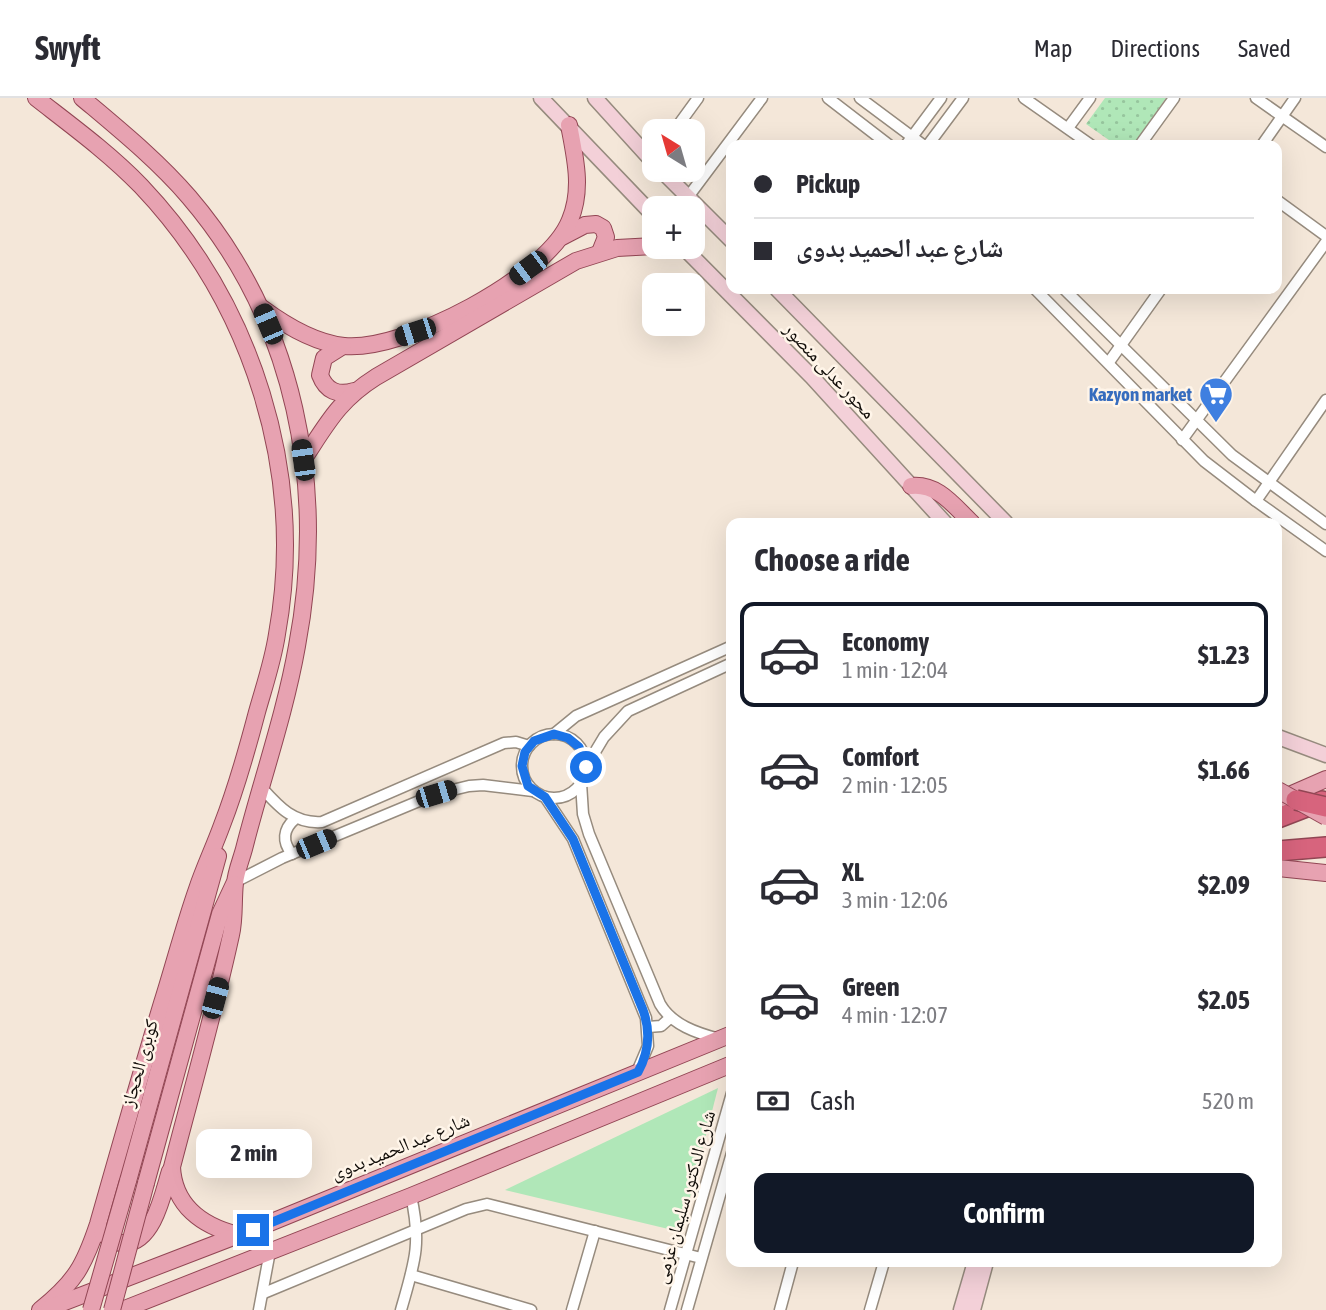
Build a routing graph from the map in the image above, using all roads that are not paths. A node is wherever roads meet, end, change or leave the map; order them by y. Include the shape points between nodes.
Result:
1 (36, 98) edge
2 (82, 98) edge
3 (541, 98) edge
4 (595, 98) edge
5 (698, 98) edge
6 (762, 98) edge
7 (828, 98) edge
8 (860, 98) edge
9 (941, 98) edge
10 (963, 98) edge
11 (1024, 98) edge
12 (1090, 98) edge
13 (1174, 98) edge
14 (1256, 98) edge
15 (1295, 98) edge
16 (1282, 116) junction
17 (683, 119) edge
18 (569, 125) junction
19 (1068, 128) junction
20 (731, 140) edge
21 (883, 140) edge
22 (909, 140) edge
23 (911, 140) edge
24 (929, 140) edge
25 (1084, 140) edge
26 (1144, 140) edge
27 (1265, 140) edge
28 (726, 146) edge
29 (1326, 147) edge
30 (642, 148) edge
31 (674, 182) edge
32 (687, 196) edge
33 (689, 196) edge
34 (642, 203) edge
35 (1282, 204) edge
36 (705, 214) edge
37 (726, 235) edge
38 (1326, 236) edge
39 (562, 237) junction
40 (1326, 242) edge
41 (642, 246) edge
42 (600, 252) junction
43 (695, 259) edge
44 (726, 290) edge
45 (730, 294) edge
46 (783, 294) edge
47 (1040, 294) edge
48 (1069, 294) edge
49 (1158, 294) edge
50 (261, 307) junction
51 (1122, 345) junction
52 (343, 346) junction
53 (1109, 362) junction
54 (354, 391) junction
55 (1326, 400) edge
56 (1197, 422) junction
57 (1182, 440) junction
58 (303, 460) junction
59 (1269, 482) junction
60 (911, 486) junction
61 (1256, 501) junction
62 (940, 518) edge
63 (967, 518) edge
64 (1001, 518) edge
65 (1280, 518) edge
66 (1282, 520) edge
67 (1326, 524) edge
68 (1326, 551) edge
69 (726, 649) edge
70 (726, 666) edge
71 (554, 734) junction
72 (1282, 738) edge
73 (529, 746) junction
74 (1326, 755) edge
75 (586, 767) junction
76 (1326, 779) edge
77 (581, 783) junction
78 (260, 786) junction
79 (533, 791) junction
80 (545, 797) junction
81 (1326, 799) edge
82 (1287, 800) edge
83 (1326, 807) edge
84 (1326, 815) edge
85 (1282, 816) edge
86 (295, 819) junction
87 (1282, 825) edge
88 (222, 826) junction
89 (1326, 847) edge
90 (1282, 851) edge
91 (292, 853) junction
92 (1282, 868) edge
93 (1326, 873) edge
94 (235, 883) junction
95 (670, 1018) junction
96 (648, 1027) junction
97 (725, 1037) edge
98 (726, 1066) edge
99 (638, 1072) junction
100 (726, 1114) edge
101 (172, 1167) junction
102 (726, 1173) edge
103 (411, 1196) junction
104 (98, 1224) junction
105 (418, 1230) junction
106 (595, 1231) junction
107 (238, 1236) junction
108 (270, 1251) junction
109 (686, 1255) junction
110 (701, 1258) junction
111 (792, 1267) edge
112 (883, 1267) edge
113 (974, 1267) edge
114 (985, 1267) edge
115 (411, 1275) junction
116 (177, 1287) junction
117 (264, 1293) junction
118 (496, 1305) edge
119 (42, 1310) edge
120 (91, 1310) edge
121 (112, 1310) edge
122 (122, 1310) edge
123 (156, 1310) edge
124 (259, 1310) edge
125 (401, 1310) edge
126 (531, 1310) edge
127 (572, 1310) edge
128 (670, 1310) edge
129 (687, 1310) edge
130 (780, 1310) edge
131 (870, 1310) edge
132 (961, 1310) edge
133 (973, 1310) edge

1 - 88 main road via 115,161 183,235 235,322 269,418 285,548 281,607 271,663
2 - 50 main road via 149,155 190,198
3 - 18 main road
4 - 30 main road
5 - 17 street
6 - 20 street
7 - 21 street
8 - 22 street
9 - 23 street
10 - 24 street
11 - 19 street
12 - 19 street
13 - 26 street
14 - 16 street
15 - 16 street
16 - 27 street
16 - 29 street
18 - 34 main road
18 - 39 main road via 578,184
19 - 25 street
28 - 33 street
31 - 32 main road
35 - 38 street
36 - 37 main road
39 - 42 main road via 596,224 606,237
39 - 52 main road via 518,276 437,324 369,345
40 - 56 street
41 - 42 main road
42 - 54 main road via 565,267
43 - 44 main road, محور عدلى منصور
45 - 60 main road, محور عدلى منصور
46 - 64 main road, محور عدلى منصور
47 - 53 street
48 - 51 street
49 - 51 street
50 - 52 main road via 300,331
50 - 58 main road via 286,372
51 - 53 street
51 - 56 street
52 - 54 main road via 324,358 320,374 323,383 337,393
53 - 57 street
54 - 58 main road
55 - 59 street
56 - 57 street
56 - 59 street
57 - 61 street
58 - 78 main road via 309,531 302,618 291,677
59 - 61 street
59 - 67 street
60 - 62 main road, محور عدلى منصور
60 - 63 main road via 939,492
61 - 65 street
66 - 68 street
69 - 71 street via 576,716
70 - 75 street via 628,711 604,737
71 - 73 street
71 - 75 street via 579,747
72 - 74 main road
73 - 79 street via 522,766 524,780
73 - 86 street via 505,743 329,820
75 - 77 street
76 - 82 main road
77 - 80 street via 565,796
77 - 95 street via 589,834 657,998
78 - 86 street
78 - 94 main road
79 - 80 street
79 - 91 street via 483,785 451,790
80 - 96 street via 573,839
81 - 85 highway
82 - 83 highway, bridge
82 - 84 main road, bridge
84 - 87 highway
86 - 91 street via 285,835
88 - 104 main road via 191,906
88 - 120 main road, كوبرى الحجاز, bridge via 215,872
89 - 90 highway
91 - 94 street
92 - 93 main road
94 - 101 main road via 232,934
94 - 121 main road, كوبرى الحجاز, bridge via 223,905
95 - 96 street via 661,1026
95 - 97 street via 694,1031
96 - 99 street via 648,1046
97 - 99 main road, شارع عبد الحميد بدوى
98 - 103 main road
99 - 107 main road, شارع عبد الحميد بدوى
100 - 109 street, شارع الدكتور سليمان عزمى
101 - 104 main road via 149,1229 140,1239 116,1242 105,1236
101 - 107 main road via 177,1192 189,1211
102 - 110 street, شارع الدكتور سليمان عزمى
103 - 105 street
103 - 108 main road
104 - 119 main road via 78,1273
105 - 106 street via 487,1204
105 - 115 street
105 - 117 street
106 - 109 street
106 - 127 street
107 - 119 main road, شارع عبد الحميد بدوى
108 - 116 main road
108 - 117 street
109 - 110 street
109 - 128 street, شارع الدكتور سليمان عزمى
110 - 129 street, شارع الدكتور سليمان عزمى
111 - 130 street
112 - 131 street
113 - 132 main road
114 - 133 main road
115 - 118 street
115 - 125 street
116 - 122 main road
116 - 123 main road
117 - 124 street
118 - 126 street

